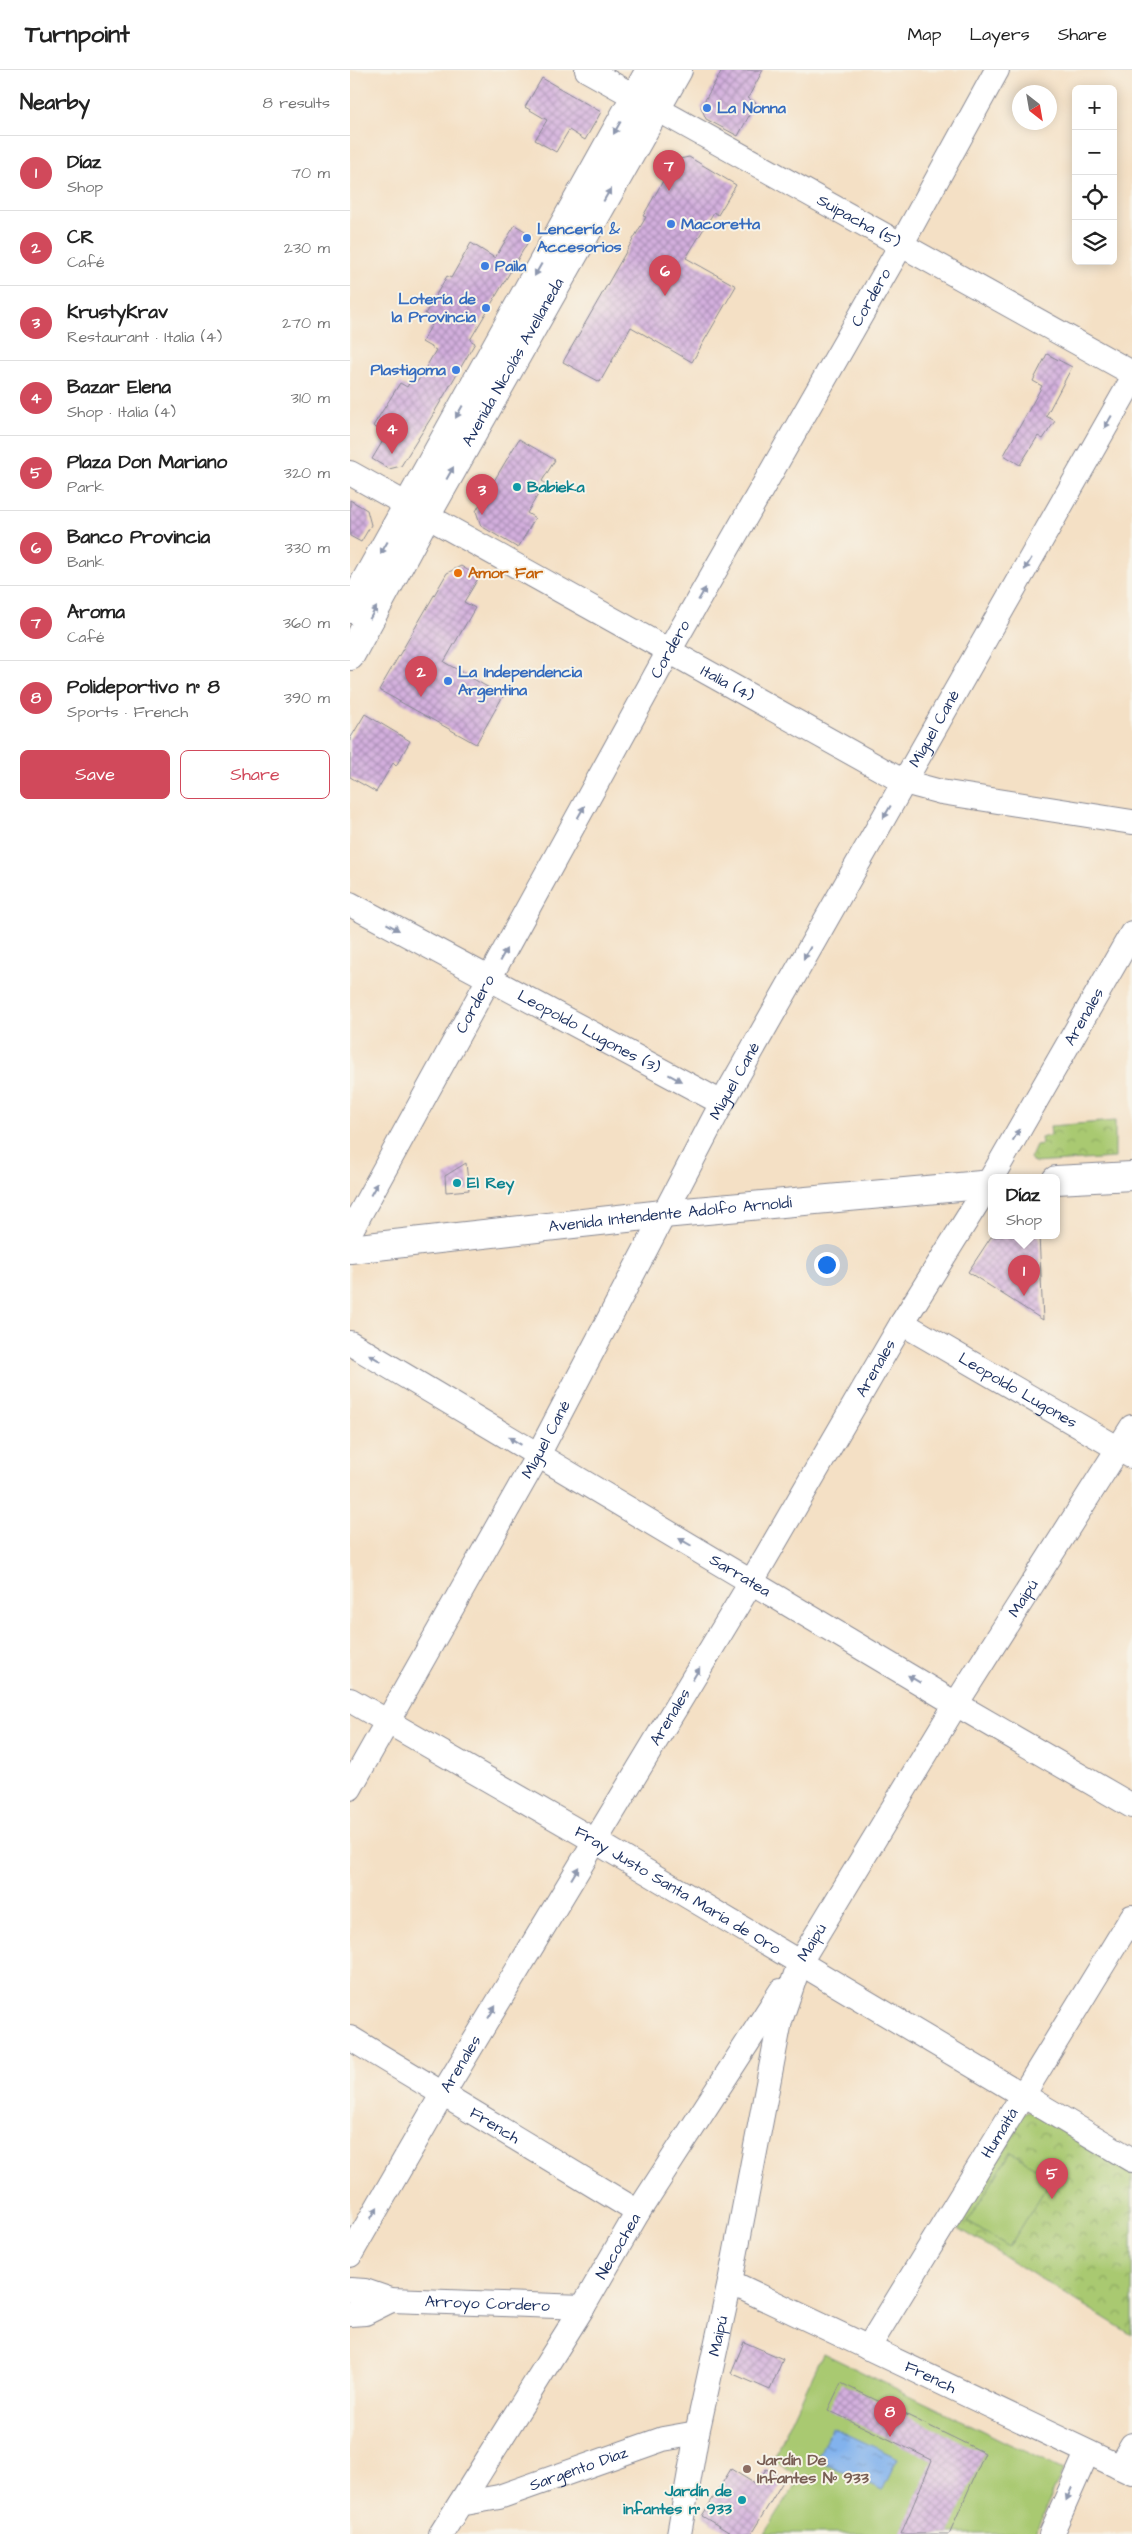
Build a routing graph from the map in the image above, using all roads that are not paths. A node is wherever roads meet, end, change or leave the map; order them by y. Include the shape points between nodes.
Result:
1 (587, 70) edge
2 (650, 70) edge
3 (678, 70) edge
4 (997, 70) edge
5 (645, 103) junction
6 (901, 244) junction
7 (1132, 373) edge
8 (1132, 380) edge
9 (350, 473) edge
10 (417, 511) junction
11 (350, 608) edge
12 (670, 651) junction
13 (350, 656) edge
14 (904, 782) junction
15 (1132, 822) edge
16 (350, 904) edge
17 (1132, 933) edge
18 (490, 980) junction
19 (722, 1103) junction
20 (995, 1174) edge
21 (1132, 1176) edge
22 (1060, 1180) edge
23 (988, 1181) edge
24 (988, 1186) edge
25 (663, 1214) junction
26 (350, 1232) edge
27 (350, 1249) edge
28 (902, 1323) junction
29 (350, 1343) edge
30 (1132, 1427) edge
31 (1125, 1453) edge
32 (538, 1456) junction
33 (752, 1581) junction
34 (350, 1700) edge
35 (956, 1704) junction
36 (387, 1722) junction
37 (350, 1788) edge
38 (1132, 1806) edge
39 (594, 1841) junction
40 (1132, 1917) edge
41 (800, 1962) junction
42 (350, 2038) edge
43 (1024, 2094) junction
44 (442, 2095) junction
45 (1132, 2160) edge
46 (638, 2212) junction
47 (350, 2255) edge
48 (730, 2282) junction
49 (350, 2290) edge
50 (391, 2300) junction
51 (583, 2308) junction
52 (350, 2314) edge
53 (868, 2348) junction
54 (697, 2433) junction
55 (1132, 2445) edge
56 (1087, 2453) junction
57 (1125, 2470) edge
58 (460, 2504) junction
59 (441, 2534) edge
60 (679, 2534) edge
61 (1051, 2534) edge

1 - 5 street, Suipacha (5)
2 - 5 main road, Avenida Nicolás Avellaneda
3 - 5 main road, Avenida Nicolás Avellaneda
4 - 6 street, Cordero
5 - 6 street, Suipacha (5)
5 - 10 main road, Avenida Nicolás Avellaneda
6 - 7 street, Suipacha (5)
12 -> 6 street, Cordero
8 -> 14 street, Miguel Cané
9 - 10 street, Italia (4)
10 -> 11 main road, Avenida Nicolás Avellaneda
10 - 12 street, Italia (4)
13 -> 10 main road, Avenida Nicolás Avellaneda
12 - 14 street, Italia (4)
18 -> 12 street, Cordero
14 - 15 street, Italia (4) via 940,792
14 -> 19 street, Miguel Cané
16 -> 18 street, Leopoldo Lugones (3)
20 -> 17 street, Arenales
18 -> 19 street, Leopoldo Lugones (3)
26 -> 18 street, Cordero
19 - 25 street, Miguel Cané
21 - 22 main road
23 - 25 main road, Avenida Intendente Adolfo Arnoldi
24 - 28 street, Arenales
25 - 27 main road, Avenida Intendente Adolfo Arnoldi
25 - 32 street, Miguel Cané
28 - 31 street, Leopoldo Lugones
28 - 33 street, Arenales
32 -> 29 street, Sarratea
30 - 31 street, Maipú
31 - 35 street, Maipú
33 -> 32 street, Sarratea
32 - 36 street, Miguel Cané
35 -> 33 street, Sarratea
39 -> 33 street, Arenales
34 - 36 street, Fray Justo Santa María de Oro
35 - 38 street, Sarratea
35 - 41 street, Maipú
36 - 37 street, Miguel Cané
36 - 39 street, Fray Justo Santa María de Oro
39 - 41 street, Fray Justo Santa María de Oro
44 -> 39 street, Arenales
40 - 43 street, Humaitá
41 - 43 street, Fray Justo Santa María de Oro
41 - 46 street, Necochea
41 - 48 street, Maipú via 780,2021
42 - 44 street, French
43 - 45 street, Fray Justo Santa María de Oro
43 - 53 street, Humaitá
44 - 46 street, French
47 -> 44 street, Arenales
46 - 51 street, Necochea
48 - 53 street, French
48 - 54 street, Maipú
49 - 50 street, Arroyo Cordero via 365,2291
50 - 51 street, Arroyo Cordero
50 - 52 street, Arroyo Cordero via 365,2313
51 - 58 street, Necochea
53 - 56 street, French
54 - 58 street, Sargento Díaz via 663,2439 499,2496
54 - 60 street, Maipú
55 - 57 street
56 - 57 street, French
56 -> 61 street
58 - 59 street, Necochea

